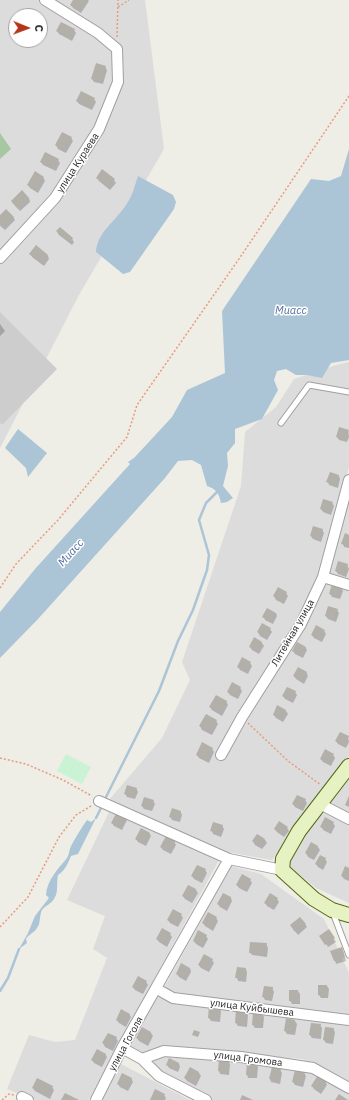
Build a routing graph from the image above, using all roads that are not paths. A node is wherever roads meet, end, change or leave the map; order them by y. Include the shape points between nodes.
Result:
1 (45, 0) edge
2 (0, 258) edge
3 (349, 392) edge
4 (281, 423) dead end
5 (349, 480) edge
6 (324, 576) junction
7 (349, 585) edge
8 (221, 755) dead end
9 (349, 766) edge
10 (104, 803) road end
11 (320, 804) junction
12 (349, 819) edge
13 (229, 860) junction
14 (282, 870) junction
15 (332, 910) junction
16 (349, 915) edge
17 (349, 955) edge
18 (156, 989) junction
19 (349, 1020) edge
20 (122, 1048) junction
21 (142, 1059) junction
22 (349, 1088) edge
23 (96, 1100) edge
24 (206, 1100) edge

1 - 2 street, улица Кураева via 98,33 117,49 118,82 99,129 55,198
3 - 4 lane via 309,385
5 - 6 street, Литейная улица
6 - 7 street
6 - 8 street, Литейная улица via 300,624
9 - 11 street
10 - 13 street
11 - 12 street
11 - 14 street via 288,850 283,859
13 - 14 street
13 - 18 street, улица Гоголя
14 - 15 street via 314,899
15 - 16 street
15 - 17 lane
18 - 19 street, улица Куйбышева via 173,998
18 - 20 street, улица Гоголя
20 - 21 street
20 - 23 street, улица Гоголя
21 - 22 street, улица Громова via 164,1051 241,1057 313,1068
21 - 24 street via 159,1076

